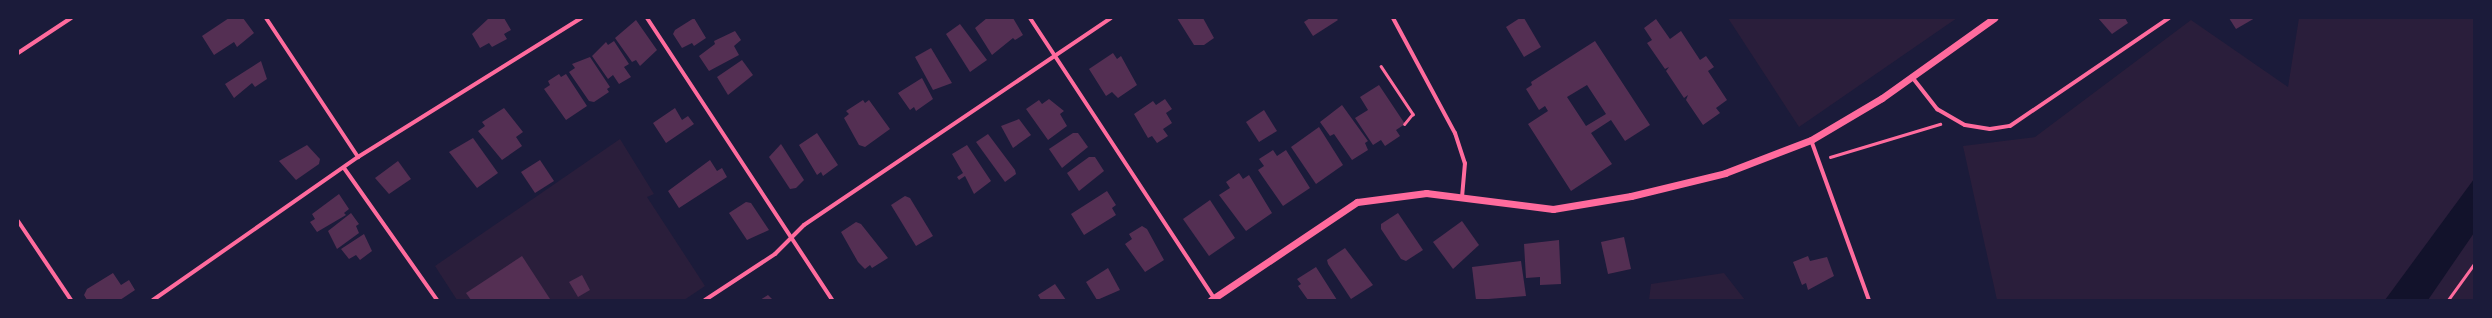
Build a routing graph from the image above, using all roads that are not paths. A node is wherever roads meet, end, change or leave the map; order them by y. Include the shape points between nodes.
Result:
1 (71, 18) edge
2 (266, 18) edge
3 (581, 18) edge
4 (647, 18) edge
5 (1030, 18) edge
6 (1111, 18) edge
7 (1393, 18) edge
8 (1994, 18) edge
9 (2169, 18) edge
10 (18, 53) edge
11 (1054, 55) junction
12 (1912, 77) junction
13 (1811, 140) junction
14 (358, 157) junction
15 (344, 168) junction
16 (1462, 197) junction
17 (18, 221) edge
18 (791, 238) junction
19 (1213, 299) edge
20 (71, 300) edge
21 (153, 300) edge
22 (437, 300) edge
23 (705, 300) edge
24 (832, 300) edge
25 (1869, 300) edge

1 - 10 street
2 - 14 street
3 - 14 street
4 - 18 street
5 - 11 street
6 - 11 street
7 - 16 street via 1455,134 1465,163
8 - 12 street
9 - 12 street via 2010,126 1990,129 1965,125 1937,109
11 - 18 street via 804,225
11 - 19 street
12 - 13 street
13 - 16 street via 1725,173 1631,196 1561,208
13 - 25 street
14 - 15 street
15 - 21 street
15 - 22 street
16 - 19 street via 1426,193 1357,202
17 - 20 street
18 - 23 street via 775,254
18 - 24 street

